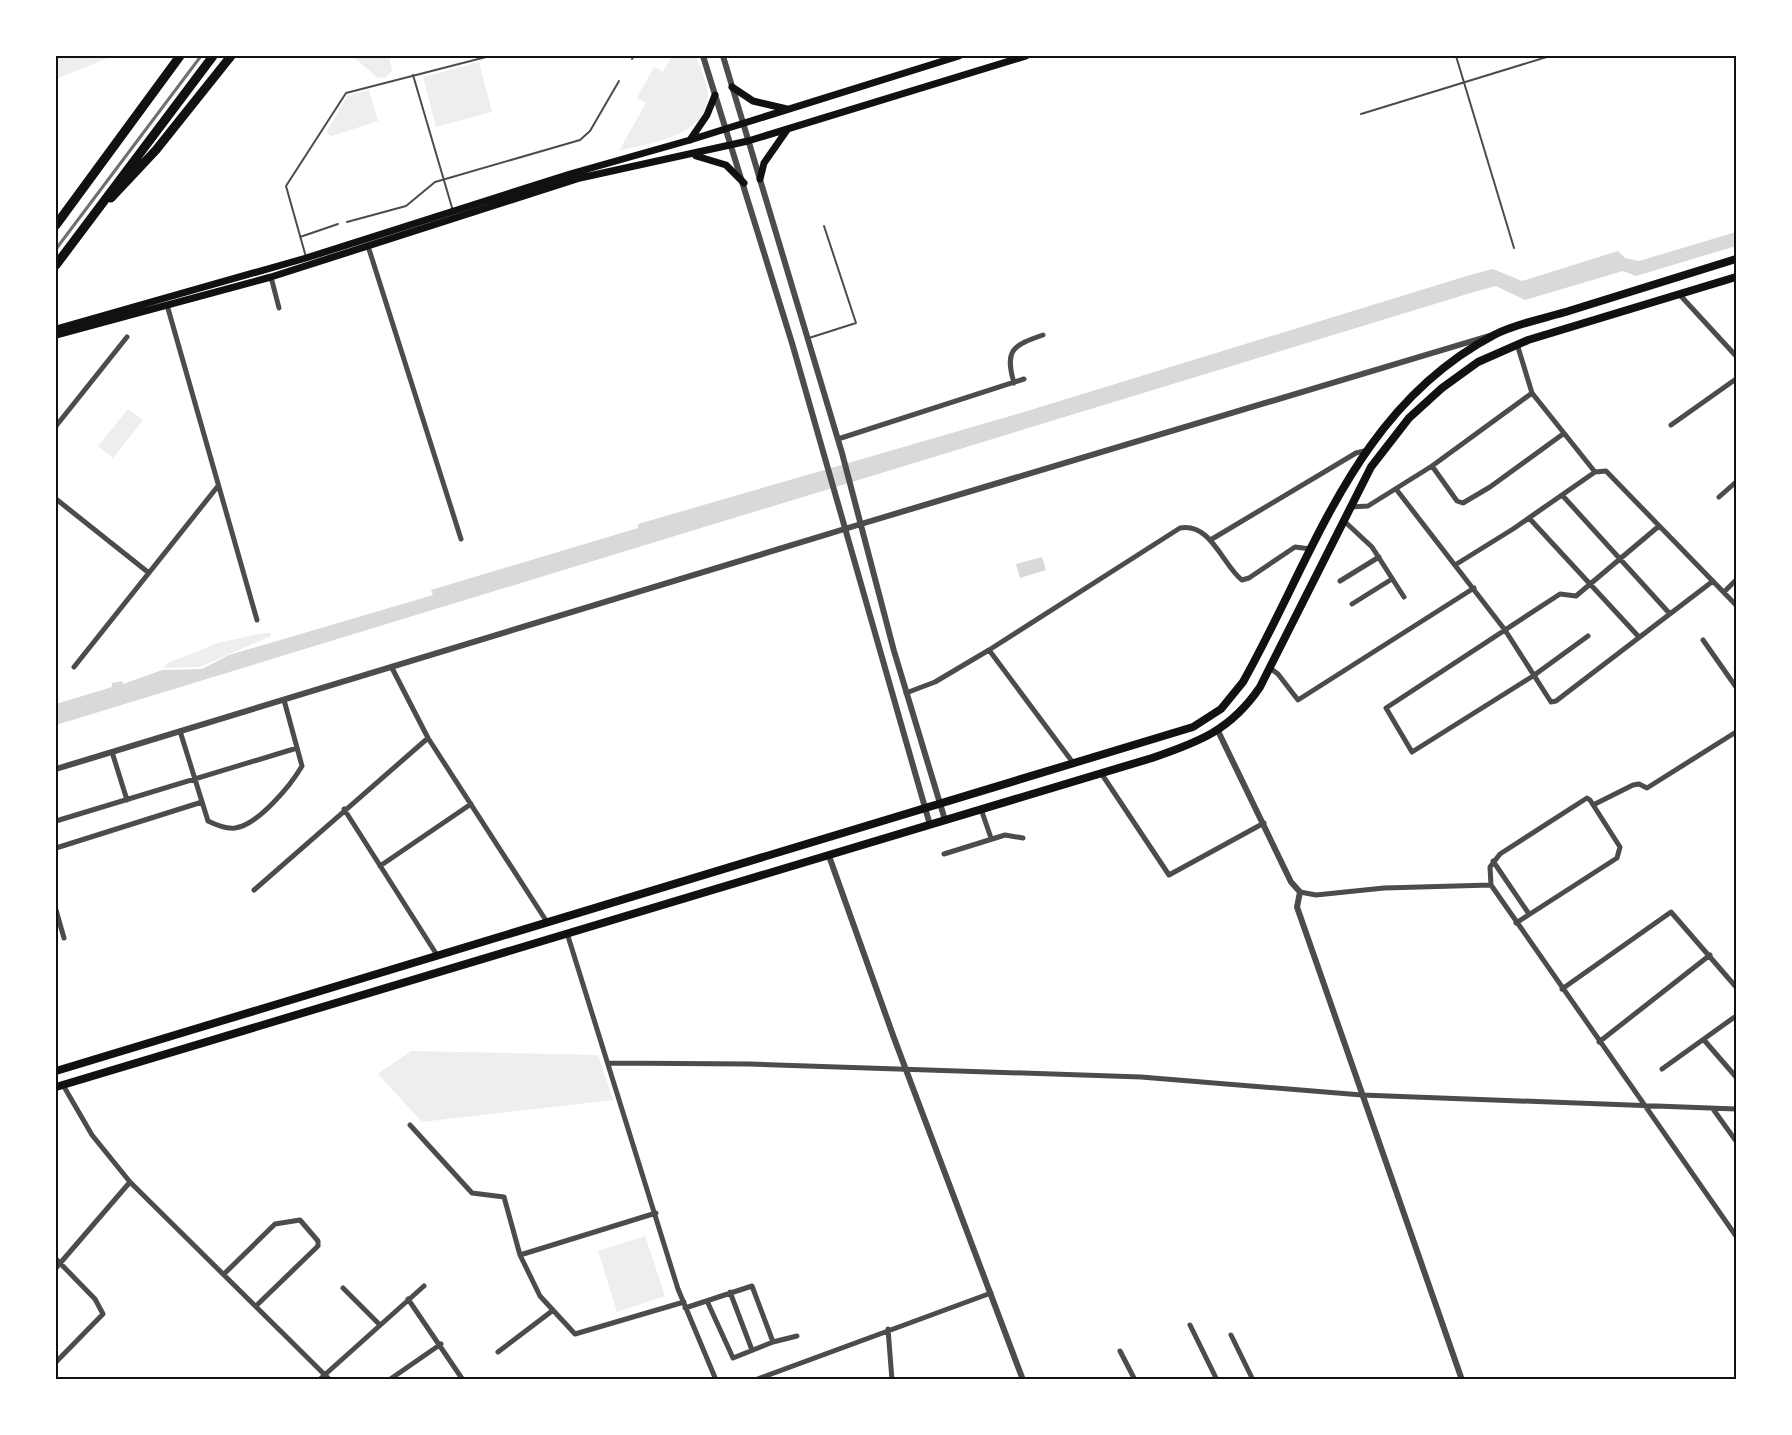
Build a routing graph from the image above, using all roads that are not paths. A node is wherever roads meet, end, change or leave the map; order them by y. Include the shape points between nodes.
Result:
1 (180, 56) edge
2 (213, 56) edge
3 (231, 56) edge
4 (490, 56) edge
5 (703, 56) edge
6 (723, 56) edge
7 (959, 56) edge
8 (1026, 56) edge
9 (1456, 56) edge
10 (1550, 56) edge
11 (413, 75) junction
12 (619, 81) dead end
13 (1464, 82) junction
14 (732, 87) junction
15 (715, 95) junction
16 (789, 110) junction
17 (1361, 114) dead end
18 (742, 123) junction
19 (725, 128) junction
20 (787, 130) junction
21 (690, 140) junction
22 (748, 141) junction
23 (732, 145) junction
24 (690, 155) junction
25 (444, 179) junction
26 (760, 179) junction
27 (744, 183) junction
28 (453, 211) junction
29 (347, 222) dead end
30 (338, 224) dead end
31 (56, 225) edge
32 (824, 226) dead end
33 (78, 233) junction
34 (300, 237) junction
35 (368, 246) junction
36 (1514, 248) dead end
37 (306, 258) junction
38 (1737, 259) edge
39 (56, 265) edge
40 (271, 277) junction
41 (1737, 277) edge
42 (1679, 294) junction
43 (167, 305) junction
44 (279, 308) dead end
45 (56, 329) edge
46 (1495, 334) junction
47 (56, 335) edge
48 (1043, 335) dead end
49 (127, 337) dead end
50 (808, 338) junction
51 (792, 343) junction
52 (1517, 344) junction
53 (1737, 356) edge
54 (1024, 379) dead end
55 (1737, 379) edge
56 (1014, 383) junction
57 (1532, 393) junction
58 (1671, 425) dead end
59 (56, 426) edge
60 (1563, 434) junction
61 (838, 439) junction
62 (1364, 451) junction
63 (1432, 466) junction
64 (1595, 472) junction
65 (1737, 482) edge
66 (218, 486) junction
67 (1395, 489) junction
68 (1562, 495) junction
69 (1719, 496) dead end
70 (56, 499) edge
71 (1349, 507) junction
72 (1528, 518) junction
73 (1343, 520) junction
74 (861, 524) junction
75 (1659, 526) junction
76 (845, 528) junction
77 (460, 539) dead end
78 (1212, 539) junction
79 (1311, 549) junction
80 (1379, 557) junction
81 (1620, 560) junction
82 (1455, 565) junction
83 (149, 573) junction
84 (1392, 579) junction
85 (1737, 579) edge
86 (1340, 581) dead end
87 (1713, 581) junction
88 (1591, 585) junction
89 (1474, 588) junction
90 (1724, 592) junction
91 (1404, 597) dead end
92 (1352, 604) dead end
93 (1737, 605) edge
94 (1670, 614) junction
95 (257, 620) dead end
96 (1505, 630) junction
97 (1588, 636) dead end
98 (1639, 637) junction
99 (1703, 640) dead end
100 (989, 650) junction
101 (894, 651) junction
102 (880, 655) junction
103 (74, 667) dead end
104 (392, 668) junction
105 (1270, 668) junction
106 (1533, 676) junction
107 (1737, 687) edge
108 (906, 693) junction
109 (284, 700) junction
110 (180, 731) junction
111 (1218, 731) junction
112 (1737, 732) edge
113 (428, 738) junction
114 (297, 748) junction
115 (112, 752) junction
116 (1074, 764) junction
117 (56, 769) edge
118 (1101, 773) junction
119 (195, 779) junction
120 (127, 800) junction
121 (202, 802) junction
122 (940, 803) junction
123 (471, 804) junction
124 (1593, 805) junction
125 (925, 807) junction
126 (344, 809) junction
127 (981, 809) junction
128 (945, 820) junction
129 (56, 821) edge
130 (1264, 823) junction
131 (930, 825) junction
132 (991, 838) junction
133 (1023, 838) dead end
134 (56, 848) edge
135 (944, 854) dead end
136 (830, 856) junction
137 (1492, 861) junction
138 (380, 866) junction
139 (1491, 885) junction
140 (254, 890) dead end
141 (1300, 892) junction
142 (56, 910) edge
143 (1529, 914) junction
144 (562, 917) junction
145 (546, 922) junction
146 (1516, 923) junction
147 (567, 933) junction
148 (64, 939) dead end
149 (437, 955) junction
150 (1710, 955) junction
151 (1737, 987) edge
152 (1562, 989) junction
153 (1737, 1016) edge
154 (1704, 1040) junction
155 (1599, 1042) junction
156 (609, 1063) junction
157 (1662, 1069) dead end
158 (908, 1070) junction
159 (56, 1071) edge
160 (1737, 1077) edge
161 (59, 1086) edge
162 (1362, 1095) junction
163 (1645, 1106) junction
164 (1713, 1109) junction
165 (1737, 1109) edge
166 (410, 1125) dead end
167 (1737, 1141) edge
168 (130, 1182) junction
169 (656, 1213) junction
170 (1737, 1236) edge
171 (520, 1255) junction
172 (57, 1263) edge
173 (224, 1274) junction
174 (424, 1286) dead end
175 (343, 1288) dead end
176 (730, 1292) junction
177 (991, 1293) junction
178 (408, 1299) junction
179 (707, 1301) junction
180 (257, 1305) junction
181 (685, 1305) junction
182 (552, 1311) junction
183 (379, 1324) junction
184 (1190, 1325) dead end
185 (888, 1329) junction
186 (1231, 1335) dead end
187 (797, 1336) dead end
188 (773, 1342) junction
189 (441, 1344) junction
190 (752, 1350) junction
191 (1120, 1351) dead end
192 (498, 1352) dead end
193 (56, 1362) edge
194 (325, 1374) junction
195 (319, 1380) edge
196 (330, 1380) edge
197 (389, 1380) edge
198 (463, 1380) edge
199 (716, 1380) edge
200 (755, 1380) edge
201 (892, 1380) edge
202 (1023, 1380) edge
203 (1135, 1380) edge
204 (1217, 1380) edge
205 (1253, 1380) edge
206 (1462, 1380) edge

1 - 31 highway
2 - 33 highway
3 - 33 highway via 156,150
4 - 11 lane
5 - 15 street
6 - 14 street
7 - 16 main road
8 - 20 main road
9 - 13 lane
10 - 13 lane
11 - 25 lane
11 - 34 lane via 346,93 286,186
12 - 25 lane via 585,137
13 - 17 lane
13 - 36 lane
14 - 16 main road via 753,101
14 - 18 street
15 - 19 street
15 - 21 main road
16 - 18 main road
18 - 19 main road
18 - 22 street
19 - 21 main road
19 - 23 street
20 - 22 main road
20 - 26 main road via 764,162
21 - 28 main road
22 - 23 main road
22 - 26 street
23 - 24 main road
23 - 27 street
24 - 27 main road via 721,162
24 - 35 main road via 580,178
25 - 28 lane
25 - 29 lane via 406,206
26 - 50 street
27 - 51 street
28 - 37 main road
30 - 34 lane
32 - 50 lane via 856,322
33 - 39 highway
34 - 37 lane
35 - 40 main road
35 - 77 street
37 - 45 main road
38 - 46 main road
40 - 43 main road
40 - 44 street
41 - 42 main road
42 - 52 main road
42 - 53 street
43 - 47 main road
43 - 66 street
46 - 62 main road via 1418,389
46 - 74 street
48 - 56 street via 1021,343 1011,353 1009,366
49 - 59 street
50 - 51 street
50 - 61 street
51 - 76 street
52 - 57 street
52 - 71 main road via 1478,362 1409,418 1382,450
54 - 56 street
55 - 58 street
56 - 61 street
57 - 60 street
57 - 63 street
60 - 63 street via 1463,502 1457,501
60 - 64 street
61 - 74 street
62 - 78 street
62 - 79 main road
63 - 67 street
64 - 68 street
64 - 75 street via 1606,471
65 - 69 street
66 - 83 street
66 - 95 street
67 - 71 street via 1368,506
67 - 82 street
68 - 72 street
68 - 81 street
70 - 83 street
71 - 73 main road
72 - 82 street
72 - 88 street
73 - 80 street
73 - 105 main road
74 - 76 street
74 - 101 street
75 - 81 street
75 - 87 street
76 - 102 street
76 - 104 street
78 - 79 street via 1242,580 1295,547
78 - 100 street via 1191,528 1180,528
79 - 116 main road via 1244,682 1221,709 1209,719 1175,734
80 - 84 street
80 - 86 street
81 - 88 street
81 - 94 street
82 - 89 street
83 - 103 street
84 - 91 street
84 - 92 street
85 - 90 street
87 - 90 street
87 - 94 street
88 - 96 street via 1576,596 1560,594
88 - 98 street
89 - 96 street
89 - 105 street via 1298,700
90 - 93 street
94 - 98 street
96 - 106 street
96 - 106 street via 1386,708 1412,752
97 - 106 street
98 - 106 street via 1556,701 1547,699
99 - 107 street
100 - 108 street via 935,682
100 - 116 street
101 - 102 street
101 - 108 street
102 - 125 street
104 - 109 street
104 - 113 street
105 - 111 main road via 1248,704
108 - 122 street
109 - 110 street
109 - 114 street
110 - 115 street
110 - 119 street
111 - 118 main road via 1181,748
111 - 130 street
112 - 124 street via 1655,784 1647,788 1633,784
113 - 123 street
113 - 126 street
114 - 119 street
114 - 121 street via 302,766 299,772 249,822 237,828 219,826 208,821
115 - 117 street
115 - 120 street
116 - 122 main road
118 - 127 main road
118 - 130 street via 1169,875
119 - 120 street
119 - 121 street
120 - 129 street
121 - 134 street
122 - 125 main road
122 - 128 street
123 - 138 street
123 - 145 street
124 - 137 street via 1587,798
124 - 143 street via 1620,847 1617,858
125 - 131 street
125 - 144 main road
126 - 138 street
126 - 140 street
127 - 128 main road
127 - 132 street
128 - 131 main road
130 - 141 street via 1291,882
131 - 136 main road
132 - 133 street via 1009,834
132 - 135 street
136 - 147 main road
136 - 158 street
137 - 139 street
137 - 143 street
138 - 149 street
139 - 141 street via 1384,888 1317,895
139 - 146 street
141 - 162 street via 1297,907
142 - 148 street
143 - 146 street
144 - 145 main road
144 - 147 main road
145 - 149 main road
146 - 152 street
147 - 156 street
147 - 161 main road
149 - 159 main road
150 - 151 street
150 - 152 street via 1671,912
150 - 155 street
152 - 155 street
153 - 154 street
154 - 157 street
154 - 160 street
155 - 163 street
156 - 158 street
156 - 169 street
158 - 162 street via 1141,1077
158 - 177 street
161 - 168 street
162 - 163 street
162 - 206 street
163 - 164 street
163 - 170 street
164 - 165 street
164 - 167 street
166 - 171 street via 472,1193 504,1197
168 - 172 street
168 - 173 street
169 - 171 street
169 - 181 street
171 - 182 street
172 - 193 street via 95,1299 103,1314
173 - 180 street
173 - 180 street via 275,1224 300,1220 318,1240 318,1246
174 - 178 street
175 - 183 street
176 - 179 street
176 - 188 street via 749,1285 754,1288
176 - 190 street
177 - 185 street
177 - 202 street
178 - 183 street
178 - 189 street
179 - 181 street
179 - 190 street via 731,1357
180 - 194 street
181 - 182 street via 580,1334 575,1334
181 - 199 street
182 - 192 street
183 - 194 street
184 - 204 street
185 - 200 street
185 - 201 street
186 - 205 street
187 - 188 street
188 - 190 street
189 - 197 street
189 - 198 street
191 - 203 street
194 - 195 street
194 - 196 street

